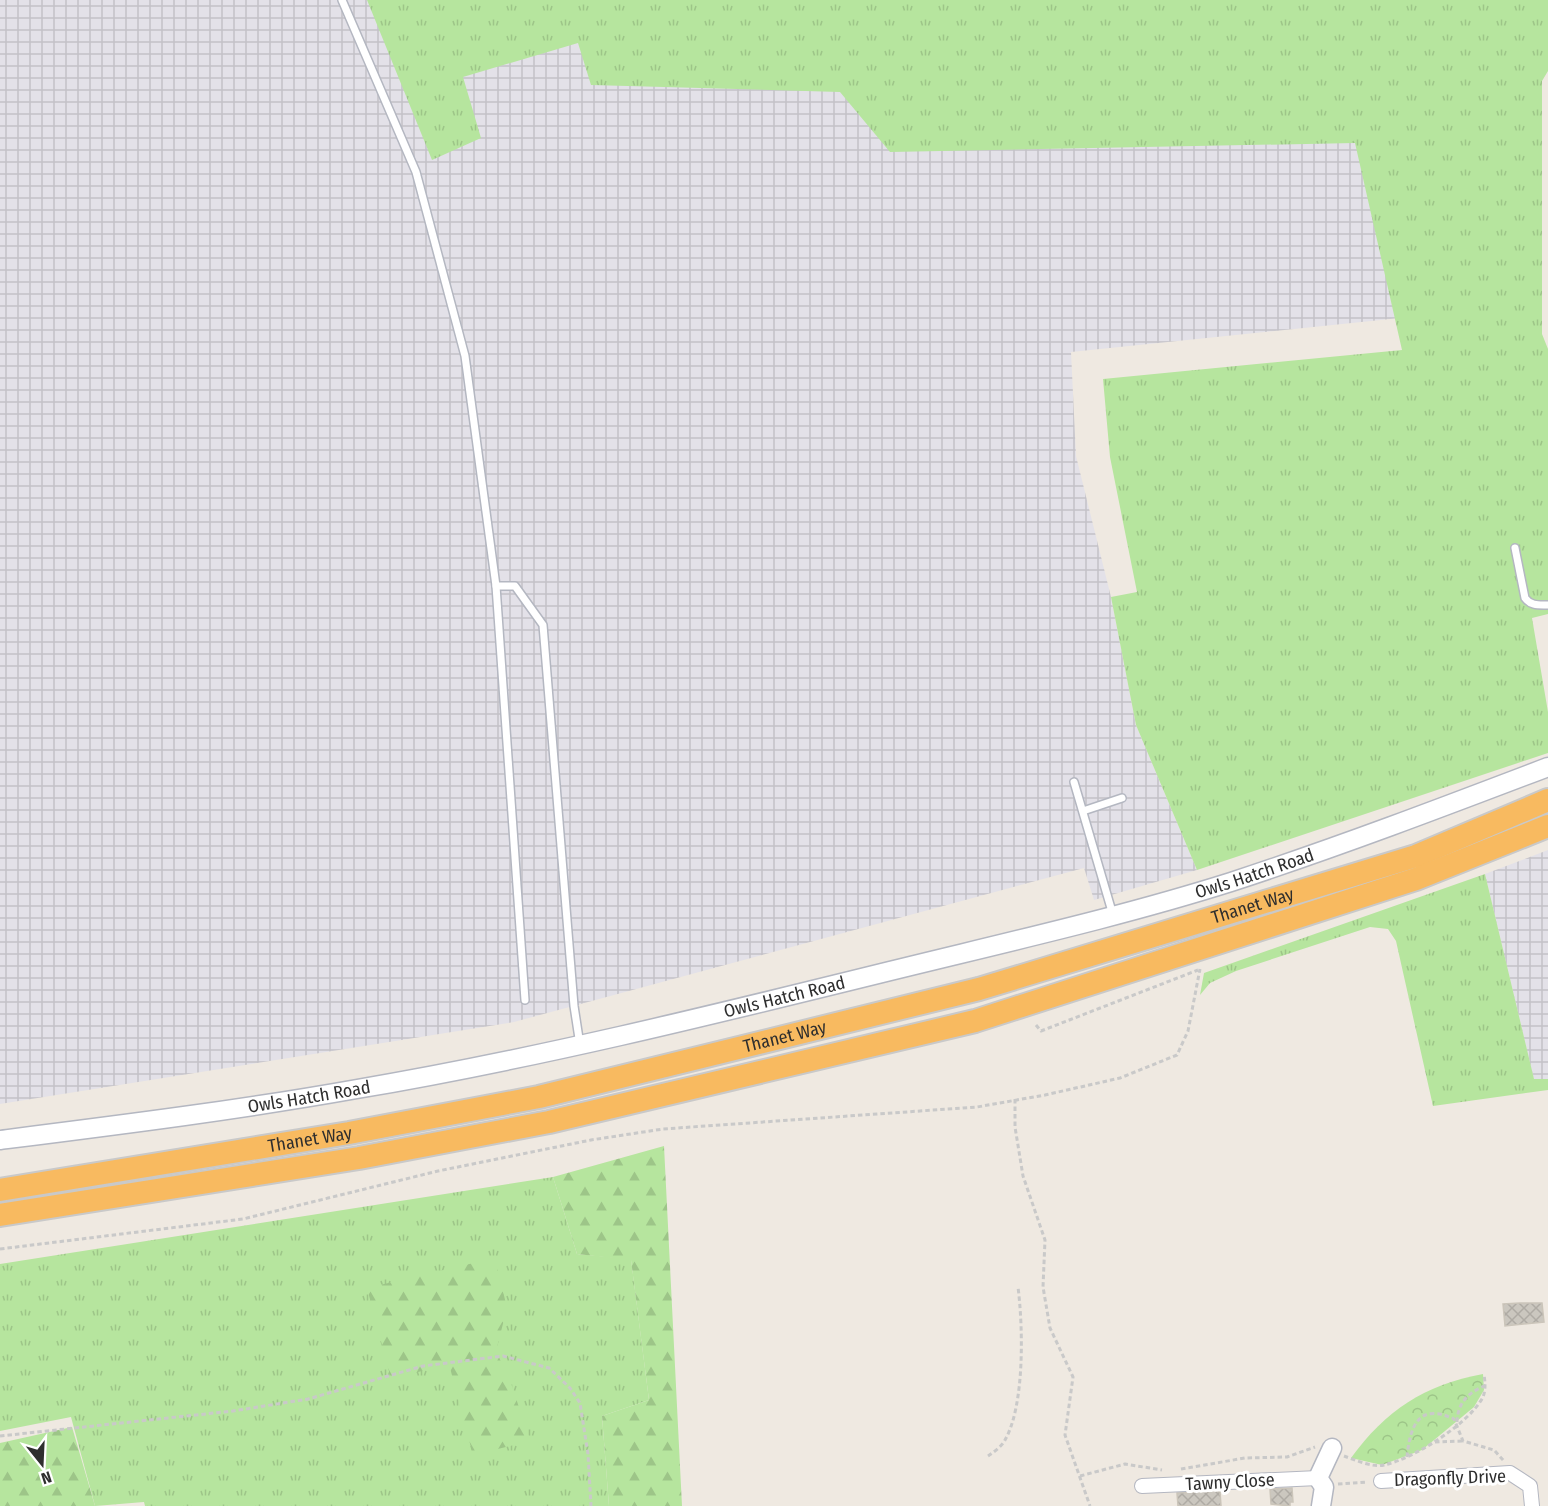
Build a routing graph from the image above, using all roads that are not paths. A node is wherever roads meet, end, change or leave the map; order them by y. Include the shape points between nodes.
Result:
1 (342, 0) edge
2 (1515, 548) dead end
3 (495, 586) junction
4 (1548, 605) edge
5 (1548, 767) edge
6 (1074, 782) dead end
7 (1122, 798) dead end
8 (1548, 800) edge
9 (1083, 811) junction
10 (1548, 826) edge
11 (1113, 916) junction
12 (525, 1000) dead end
13 (580, 1045) junction
14 (0, 1140) edge
15 (0, 1190) edge
16 (0, 1215) edge
17 (1331, 1450) road end
18 (1381, 1480) road end
19 (1327, 1481) junction
20 (1142, 1486) dead end
21 (1321, 1506) edge
22 (1532, 1506) edge

1 - 3 lane via 416,171 462,345
2 - 4 lane via 1525,598 1528,603
3 - 12 lane
3 - 13 lane via 515,586 543,625
5 - 11 street, Owls Hatch Road via 1328,849
6 - 9 lane
7 - 9 lane
8 - 15 highway, Thanet Way via 1416,856 979,989 539,1097 350,1133
9 - 11 lane
10 - 16 highway, Thanet Way via 1416,879 975,1021 549,1122 359,1158
11 - 13 street, Owls Hatch Road
13 - 14 street, Owls Hatch Road via 357,1089
17 - 19 street
18 - 22 street, Dragonfly Drive via 1510,1473 1530,1485
19 - 20 street, Tawny Close
19 - 21 street

